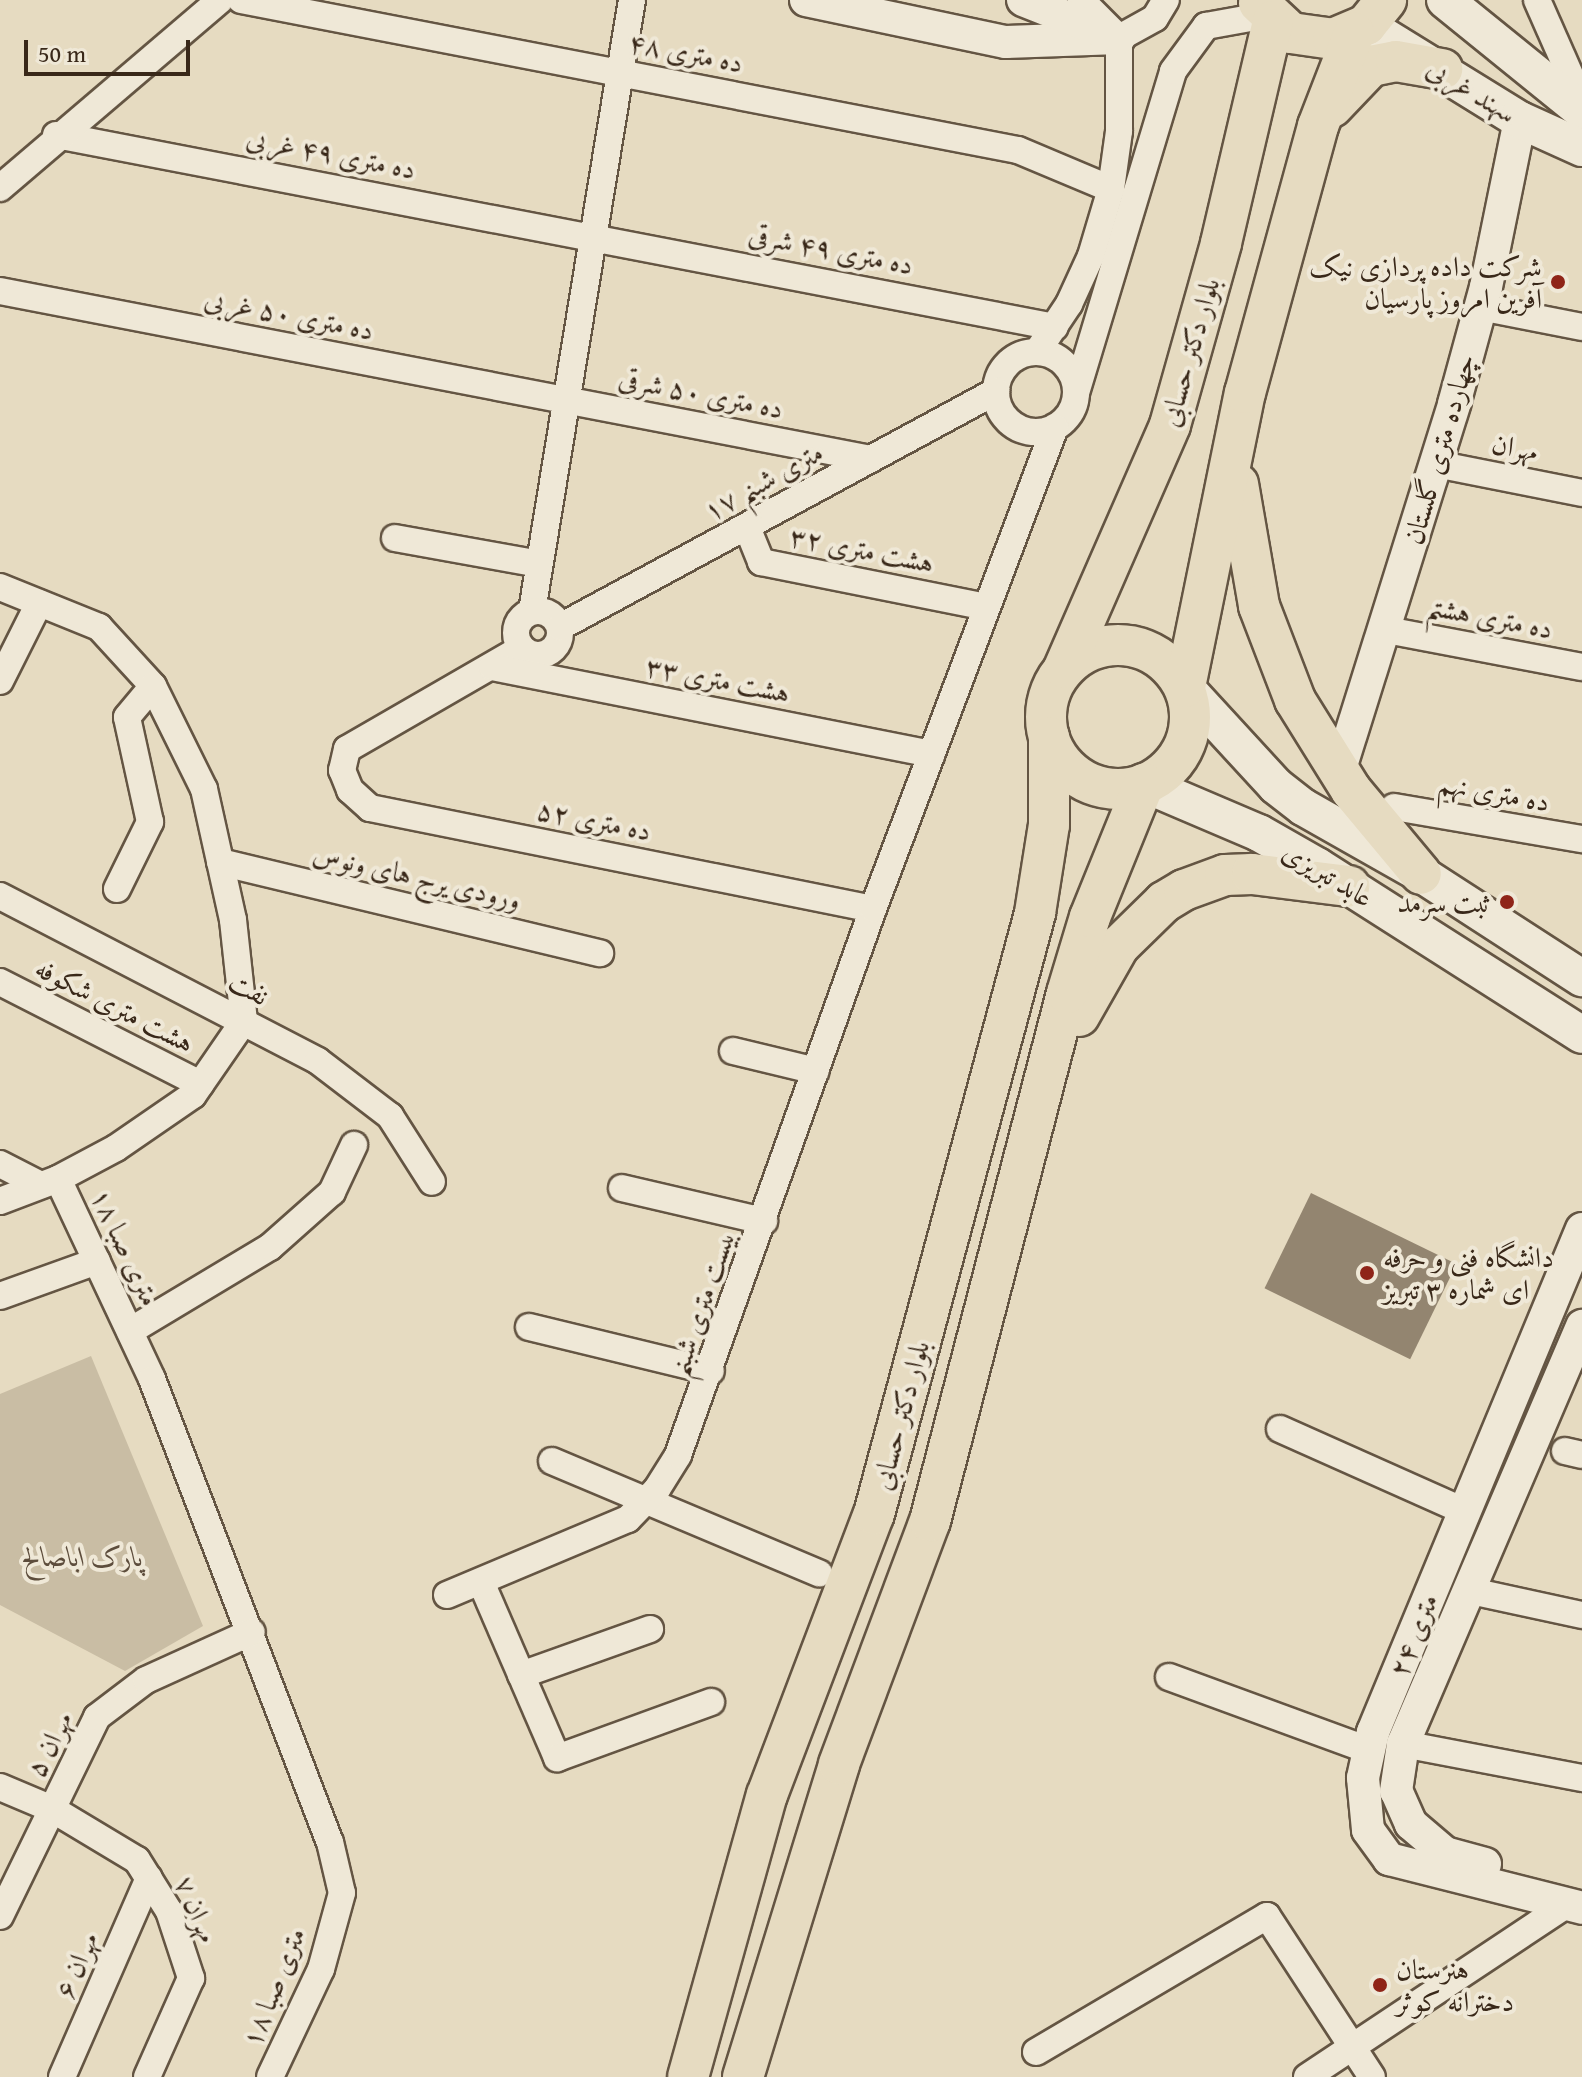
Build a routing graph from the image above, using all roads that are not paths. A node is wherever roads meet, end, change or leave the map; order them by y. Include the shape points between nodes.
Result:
1 (220, 0) edge
2 (241, 0) edge
3 (632, 0) edge
4 (806, 0) edge
5 (1023, 0) edge
6 (1081, 0) edge
7 (1166, 0) edge
8 (1445, 0) edge
9 (1537, 0) edge
10 (1266, 12) edge
11 (1369, 19) edge
12 (1119, 38) junction
13 (1442, 69) junction
14 (621, 72) junction
15 (1582, 102) edge
16 (1582, 111) edge
17 (1520, 120) junction
18 (1318, 126) junction
19 (56, 135) junction
20 (1582, 148) edge
21 (0, 188) edge
22 (1111, 189) junction
23 (594, 235) junction
24 (0, 291) edge
25 (1480, 307) junction
26 (1055, 327) junction
27 (1582, 327) edge
28 (1037, 352) junction
29 (996, 391) junction
30 (1076, 393) junction
31 (566, 400) junction
32 (1055, 427) junction
33 (1234, 454) junction
34 (871, 459) junction
35 (1436, 464) junction
36 (1582, 493) edge
37 (747, 527) junction
38 (395, 538) dead end
39 (539, 564) junction
40 (0, 587) edge
41 (39, 603) junction
42 (987, 607) junction
43 (532, 611) junction
44 (560, 627) junction
45 (1386, 630) junction
46 (522, 648) junction
47 (492, 667) junction
48 (1582, 667) edge
49 (1064, 668) junction
50 (0, 681) edge
51 (153, 686) junction
52 (1185, 687) junction
53 (1049, 737) junction
54 (931, 754) junction
55 (1339, 772) junction
56 (1144, 784) junction
57 (1394, 807) dead end
58 (1582, 839) edge
59 (220, 862) junction
60 (1421, 874) junction
61 (1349, 886) junction
62 (117, 889) dead end
63 (0, 896) edge
64 (873, 909) junction
65 (600, 953) dead end
66 (1582, 978) edge
67 (0, 982) edge
68 (244, 1021) junction
69 (1582, 1035) edge
70 (733, 1051) dead end
71 (816, 1071) junction
72 (1043, 1083) junction
73 (200, 1084) junction
74 (354, 1145) dead end
75 (0, 1164) edge
76 (50, 1182) junction
77 (432, 1182) dead end
78 (622, 1188) dead end
79 (0, 1201) edge
80 (764, 1221) junction
81 (1582, 1229) edge
82 (97, 1261) junction
83 (0, 1296) edge
84 (1545, 1313) junction
85 (529, 1327) dead end
86 (1582, 1327) edge
87 (130, 1331) junction
88 (711, 1371) junction
89 (1280, 1429) dead end
90 (552, 1461) dead end
91 (645, 1501) junction
92 (1464, 1511) junction
93 (819, 1573) dead end
94 (481, 1582) junction
95 (1471, 1591) junction
96 (447, 1595) dead end
97 (1582, 1615) edge
98 (650, 1629) dead end
99 (252, 1632) junction
100 (521, 1675) junction
101 (1169, 1677) dead end
102 (711, 1702) dead end
103 (1403, 1744) junction
104 (1369, 1750) junction
105 (1582, 1778) edge
106 (0, 1787) edge
107 (52, 1809) junction
108 (149, 1878) junction
109 (1577, 1900) edge
110 (0, 1916) edge
111 (1354, 2049) junction
112 (1036, 2052) dead end
113 (62, 2077) edge
114 (147, 2077) edge
115 (270, 2077) edge
116 (688, 2077) edge
117 (743, 2077) edge
118 (1307, 2077) edge
119 (1372, 2077) edge

1 - 19 street
2 - 14 street, ده متری ۴۸
3 - 14 street
4 - 12 street via 1006,42
5 - 12 street
6 - 12 street
7 - 12 street via 1155,18
8 - 16 main road, سهند غربی
9 - 15 street
10 - 11 main road via 1312,39
10 - 30 street via 1206,26 1173,71
10 - 49 main road, بلوار دکتر حسابی via 1221,243 1170,425
11 - 13 main road, سهند غربی
11 - 18 main road
12 - 22 street via 1123,93
13 - 17 main road, سهند غربی
13 - 18 main road via 1396,61 1371,66
14 - 22 street, ده متری ۴۸ via 1018,150
14 - 23 street
17 - 20 main road, سهند غربی
17 - 25 street, چهارده متری گلستان
18 - 33 main road via 1245,393
19 - 21 street
19 - 23 street, ده متری ۴۹ غربی
22 - 26 street via 1091,256
23 - 26 street, ده متری ۴۹ شرقی
23 - 31 street
24 - 31 street, ده متری ۵۰ غربی
25 - 27 street
25 - 35 street, چهارده متری گلستان
26 - 28 street
28 - 29 street via 1008,362
28 - 30 street via 1061,360
29 - 32 street via 997,404 1014,426 1042,431
29 - 34 street, ۱۷ متری شبنم
30 - 32 street via 1070,413
31 - 34 street, ده متری ۵۰ شرقی
31 - 39 street
32 - 42 street, بیست متری شبنم
33 - 52 main road
33 - 55 main road via 1248,554 1275,657 1306,723
34 - 37 street, ۱۷ متری شبنم
35 - 36 street, مهران
35 - 45 street, چهارده متری گلستان
37 - 42 street, هشت متری ۳۲ via 761,562
37 - 44 street, ۱۷ متری شبنم
38 - 39 street
39 - 43 street
40 - 41 street
41 - 50 street
41 - 51 street via 99,627
42 - 54 street, بیست متری شبنم
43 - 44 street via 546,612
43 - 46 street via 517,627
44 - 46 street via 559,641 549,652 535,655
45 - 48 street, ده متری هشتم
45 - 55 street, چهارده متری گلستان
46 - 47 street
47 - 54 street, هشت متری ۳۳
47 - 64 street, ده متری ۵۲ via 347,749 342,770 350,790 370,808
49 - 52 main road via 1095,649 1131,645 1153,653
49 - 53 main road via 1045,713
51 - 59 street via 204,789
51 - 62 street via 127,717 150,822
52 - 56 main road via 1189,733 1165,773
52 - 60 main road, عابد تبریزی via 1285,793
53 - 56 main road via 1076,776 1121,789
53 - 116 main road, بلوار دکتر حسابی via 1049,825 1035,913 874,1514 767,1795
54 - 64 street, بیست متری شبنم
55 - 60 main road
56 - 61 main road, عابد تبریزی via 1259,833
56 - 72 main road, بلوار دکتر حسابی via 1090,917
57 - 58 street, ده متری نهم
59 - 65 street, ورودی یرج های ونوس
59 - 68 street via 233,920
60 - 66 main road, عابد تبریزی
61 - 69 main road, عابد تبریزی
61 - 72 main road via 1225,875 1164,902 1119,946 1098,977
63 - 68 street, نفت
64 - 71 street, بیست متری شبنم
67 - 73 street, هشت متری شکوفه
68 - 73 street, متری صبا ۱۸
68 - 77 street, نفت via 318,1061 390,1116
70 - 71 street
71 - 80 street, بیست متری شبنم
72 - 117 main road, بلوار دکتر حسابی via 930,1521 839,1764
73 - 76 street, متری صبا ۱۸ via 193,1095 116,1148
74 - 87 street via 332,1192 270,1247
75 - 76 street
76 - 79 street
76 - 82 street, متری صبا ۱۸
78 - 80 street
80 - 88 street, بیست متری شبنم
81 - 84 street, ۲۴ متری
82 - 83 street
82 - 87 street, متری صبا ۱۸
84 - 86 street
84 - 92 street, ۲۴ متری
85 - 88 street
86 - 95 street, ۲۴ متری
87 - 99 street, متری صبا ۱۸
88 - 91 street, بیست متری شبنم via 678,1455
89 - 92 street
90 - 91 street
91 - 93 street
91 - 94 street, بیست متری شبنم via 628,1519 594,1536
92 - 104 street, ۲۴ متری
94 - 96 street, بیست متری شبنم
94 - 100 street
95 - 97 street
95 - 103 street, ۲۴ متری
98 - 100 street
99 - 107 street, مهران ۵ via 146,1680 97,1717
99 - 115 street, متری صبا ۱۸ via 330,1842 342,1893 321,1969
100 - 102 street via 557,1758
101 - 104 street
103 - 105 street
103 - 109 street, ۲۴ متری via 1396,1791 1411,1824 1445,1853
104 - 109 street, ۲۴ متری via 1363,1778 1368,1830 1389,1859
106 - 107 street, مهران ۷
107 - 108 street, مهران ۷ via 137,1860
107 - 110 street, مهران ۵
108 - 113 street, مهران ۶
108 - 114 street, مهران ۷ via 169,1911 191,1978
109 - 111 street
111 - 112 street via 1267,1916
111 - 118 street
111 - 119 street

